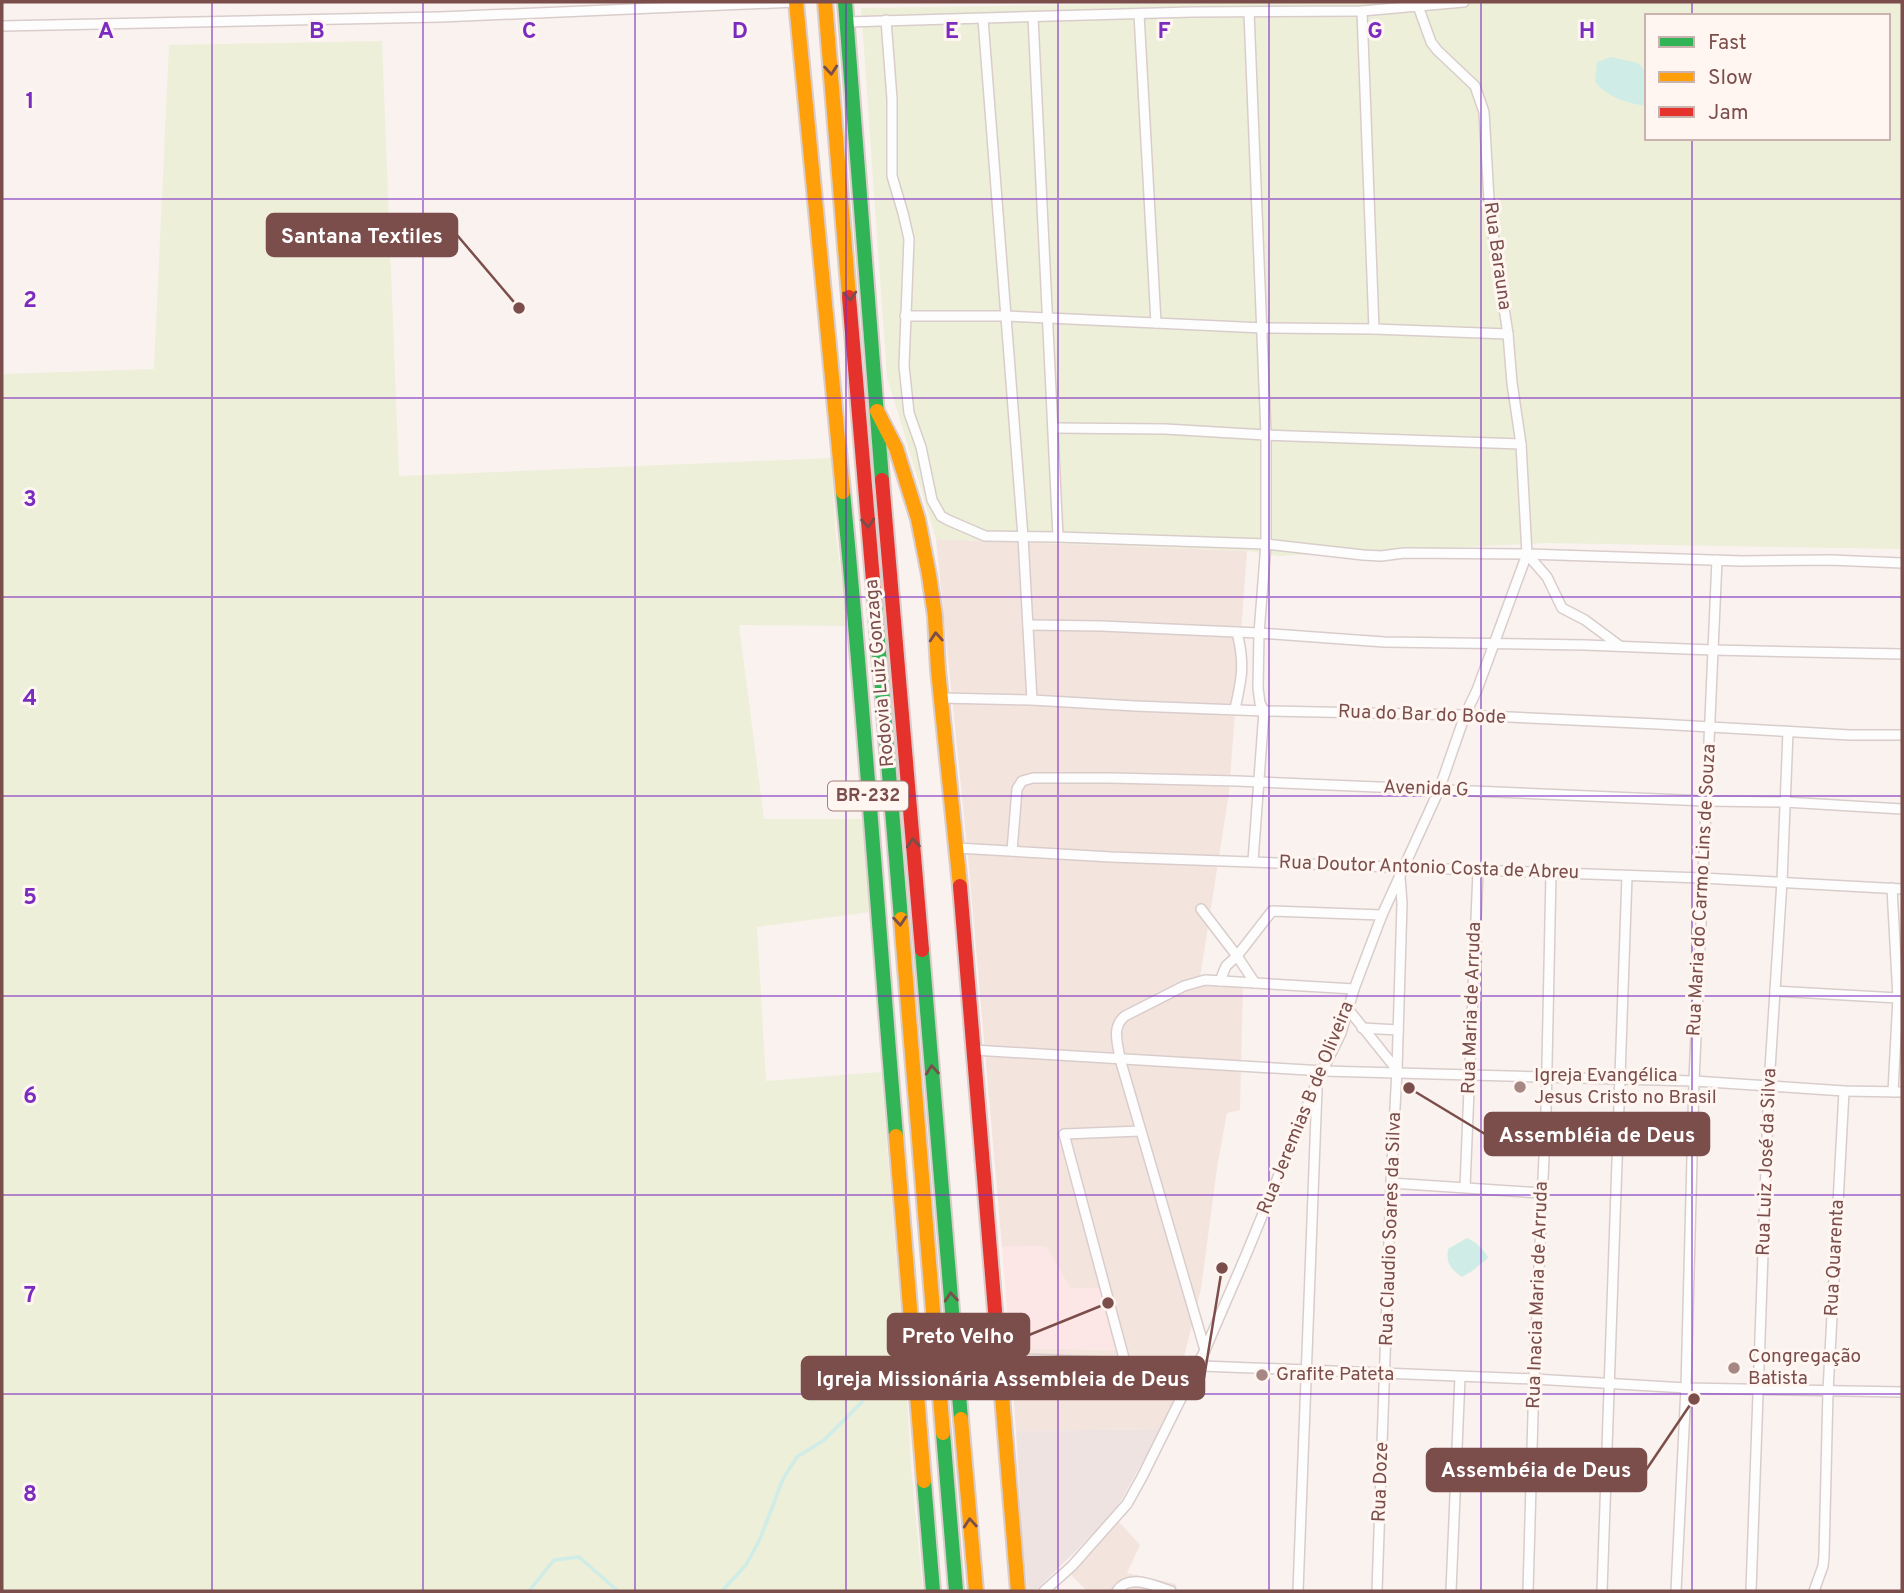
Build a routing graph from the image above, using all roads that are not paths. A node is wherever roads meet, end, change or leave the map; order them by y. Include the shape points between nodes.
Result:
1 (796, 2) edge
2 (825, 2) edge
3 (845, 2) edge
4 (1464, 2) edge
5 (1418, 6) junction
6 (1362, 11) junction
7 (1249, 12) junction
8 (1139, 14) junction
9 (1033, 17) junction
10 (983, 19) junction
11 (886, 20) junction
12 (847, 22) junction
13 (2, 26) edge
14 (905, 316) junction
15 (1006, 316) junction
16 (1048, 318) junction
17 (1156, 323) junction
18 (1263, 328) junction
19 (1374, 329) junction
20 (1508, 334) junction
21 (876, 410) junction
22 (1053, 428) junction
23 (1266, 435) junction
24 (1521, 444) junction
25 (1023, 537) junction
26 (1058, 537) junction
27 (1266, 544) junction
28 (1527, 554) junction
29 (1717, 560) junction
30 (1902, 563) edge
31 (1028, 625) junction
32 (1237, 632) junction
33 (1259, 632) junction
34 (1493, 644) junction
35 (1620, 646) junction
36 (1713, 650) junction
37 (1902, 654) edge
38 (942, 698) junction
39 (1032, 700) junction
40 (1234, 709) junction
41 (1264, 711) junction
42 (1465, 715) junction
43 (1709, 728) junction
44 (1788, 732) junction
45 (1902, 735) edge
46 (1259, 783) junction
47 (1439, 790) junction
48 (1706, 801) junction
49 (1785, 802) junction
50 (1902, 809) edge
51 (957, 848) junction
52 (1012, 851) junction
53 (1253, 861) junction
54 (1478, 870) junction
55 (1401, 871) junction
56 (1551, 873) junction
57 (1627, 876) junction
58 (1702, 878) junction
59 (1782, 881) junction
60 (1897, 888) edge
61 (1201, 909) dead end
62 (1382, 915) junction
63 (1237, 957) junction
64 (1220, 981) junction
65 (1255, 983) junction
66 (1354, 989) junction
67 (1775, 991) junction
68 (1898, 998) junction
69 (1348, 1009) junction
70 (1362, 1028) junction
71 (1398, 1030) junction
72 (974, 1049) junction
73 (1120, 1059) junction
74 (1324, 1071) junction
75 (1397, 1072) junction
76 (1469, 1075) junction
77 (1546, 1077) junction
78 (1620, 1078) junction
79 (1693, 1081) junction
80 (1317, 1082) junction
81 (1769, 1085) junction
82 (1844, 1091) junction
83 (1897, 1092) edge
84 (1140, 1131) junction
85 (1391, 1183) junction
86 (1465, 1187) junction
87 (1541, 1193) junction
88 (1205, 1350) junction
89 (1000, 1358) junction
90 (1125, 1362) junction
91 (1197, 1365) junction
92 (1307, 1371) junction
93 (1385, 1374) junction
94 (1460, 1377) junction
95 (1534, 1379) junction
96 (1608, 1383) junction
97 (1686, 1388) junction
98 (1759, 1388) junction
99 (1828, 1391) junction
100 (1902, 1392) edge
101 (933, 1591) edge
102 (956, 1591) edge
103 (976, 1591) edge
104 (1018, 1591) edge
105 (1044, 1591) edge
106 (1117, 1591) edge
107 (1171, 1591) edge
108 (1298, 1591) edge
109 (1377, 1591) edge
110 (1451, 1591) edge
111 (1528, 1591) edge
112 (1602, 1591) edge
113 (1676, 1591) edge
114 (1751, 1591) edge
115 (1814, 1591) edge

1 - 13 street via 426,18
1 - 101 main road, BR-232 via 857,632
2 -> 102 main road, Rodovia Luiz Gonzaga / BR-232
3 - 12 main road, Rodovia Luiz Gonzaga / BR-232
4 - 5 street
5 - 6 street
5 - 20 street, Rua Barauna via 1431,42 1475,86 1484,112 1494,250
6 - 7 street
6 - 19 street
7 - 8 street
7 - 18 street
8 - 9 street
8 - 17 street
9 - 10 street
9 - 16 street
10 - 11 street
10 - 15 street
11 - 12 street
11 - 14 street via 891,176 909,239
12 - 21 main road, Rodovia Luiz Gonzaga / BR-232
14 - 15 street
14 - 25 street via 909,413 935,508 948,520 985,536
15 - 16 street
15 - 25 street
16 - 17 street
16 - 22 street
17 - 18 street
18 - 19 street
18 - 23 street
19 - 20 street
20 - 24 street, Rua Barauna
38 -> 21 main road via 918,519 896,448
103 -> 21 main road, Rodovia Luiz Gonzaga / BR-232
22 - 23 street
22 - 26 street
23 - 24 street
23 - 27 street
24 - 28 street, Rua Barauna
25 - 26 street
25 - 31 street
26 - 27 street
27 - 28 street via 1381,556
27 - 33 street
28 - 29 street
28 - 34 street, Rua Jeremias B de Oliveira
28 - 35 street via 1548,577 1562,608
29 - 30 street
29 - 36 street, Rua Maria do Carmo Lins de Souza
31 - 32 street
31 - 39 street
32 - 33 street
32 - 40 street via 1243,667
33 - 34 street via 1384,642
33 - 41 street via 1258,695
34 - 35 street
34 - 42 street, Rua Jeremias B de Oliveira
35 - 36 street
36 - 37 street
36 - 43 street, Rua Maria do Carmo Lins de Souza
38 - 39 street, Rua do Bar do Bode
38 - 51 main road
39 - 40 street, Rua do Bar do Bode
40 - 41 street, Rua do Bar do Bode
41 - 42 street, Rua do Bar do Bode
41 - 46 street
42 - 43 street, Rua do Bar do Bode
42 - 47 street, Rua Jeremias B de Oliveira
43 - 44 street, Rua do Bar do Bode
43 - 48 street, Rua Maria do Carmo Lins de Souza
44 - 45 street, Rua do Bar do Bode
44 - 49 street, Rua Luiz José da Silva
46 - 47 street, Avenida G
46 - 52 street, Avenida G via 1111,778 1023,781 1017,789
46 - 53 street
47 - 48 street, Avenida G
47 - 55 street, Rua Jeremias B de Oliveira
48 - 49 street, Avenida G
48 - 58 street, Rua Maria do Carmo Lins de Souza
49 - 50 street, Avenida G
49 - 59 street, Rua Luiz José da Silva
51 - 52 street, Rua Doutor Antonio Costa de Abreu
51 - 72 main road
52 - 53 street, Rua Doutor Antonio Costa de Abreu
53 - 55 street, Rua Doutor Antonio Costa de Abreu
54 - 55 street, Rua Doutor Antonio Costa de Abreu
54 - 56 street, Rua Doutor Antonio Costa de Abreu
54 - 76 street, Rua Maria de Arruda
55 - 62 street, Rua Jeremias B de Oliveira
55 - 71 street, Rua Claudio Soares da Silva
56 - 57 street, Rua Doutor Antonio Costa de Abreu
56 - 77 street, Rua Inacia Maria de Arruda
57 - 58 street, Rua Doutor Antonio Costa de Abreu
57 - 78 street
58 - 59 street, Rua Doutor Antonio Costa de Abreu
58 - 79 street, Rua Maria do Carmo Lins de Souza
59 - 60 street, Rua Doutor Antonio Costa de Abreu
59 - 67 street, Rua Luiz José da Silva
60 - 68 street
61 - 63 street
62 - 63 street via 1272,911
62 - 66 street, Rua Jeremias B de Oliveira
63 - 64 street via 1226,965
63 - 65 street
64 - 65 street
64 - 73 street via 1184,986 1120,1019 1116,1034
65 - 66 street
66 - 69 street, Rua Jeremias B de Oliveira
67 - 68 street
67 - 81 street, Rua Luiz José da Silva
68 - 83 street
69 - 70 street
69 - 74 street, Rua Jeremias B de Oliveira
70 - 71 street
70 - 75 street
71 - 75 street, Rua Claudio Soares da Silva
72 - 73 street
72 - 89 main road
73 - 74 street
73 - 84 street
74 - 75 street
74 - 80 street, Rua Jeremias B de Oliveira
75 - 76 street
75 - 85 street, Rua Claudio Soares da Silva
76 - 77 street
76 - 86 street, Rua Maria de Arruda
77 - 78 street
77 - 87 street, Rua Inacia Maria de Arruda
78 - 79 street
78 - 96 street
79 - 81 street
79 - 97 street, Rua Maria do Carmo Lins de Souza
80 - 88 street, Rua Jeremias B de Oliveira
80 - 92 street
81 - 82 street
81 - 98 street, Rua Luiz José da Silva
82 - 83 street
82 - 99 street, Rua Quarenta
84 - 88 street
84 - 90 street via 1064,1134
85 - 86 street
85 - 93 street, Rua Claudio Soares da Silva
86 - 87 street
87 - 95 street, Rua Inacia Maria de Arruda
88 - 91 street, Rua Jeremias B de Oliveira
89 - 90 street
89 - 104 main road
90 - 91 street
91 - 92 street
91 - 105 street, Rua Jeremias B de Oliveira via 1127,1504
92 - 93 street
92 - 108 street
93 - 94 street
93 - 109 street, Rua Doze
94 - 95 street
94 - 110 street
95 - 96 street
95 - 111 street, Rua Inacia Maria de Arruda
96 - 97 street
96 - 112 street
97 - 98 street
97 - 113 street, Rua Maria do Carmo Lins de Souza
98 - 99 street
98 - 114 street, Rua Luiz José da Silva
99 - 100 street
99 - 115 street, Rua Quarenta via 1824,1556
106 - 107 street via 1121,1585 1137,1582

